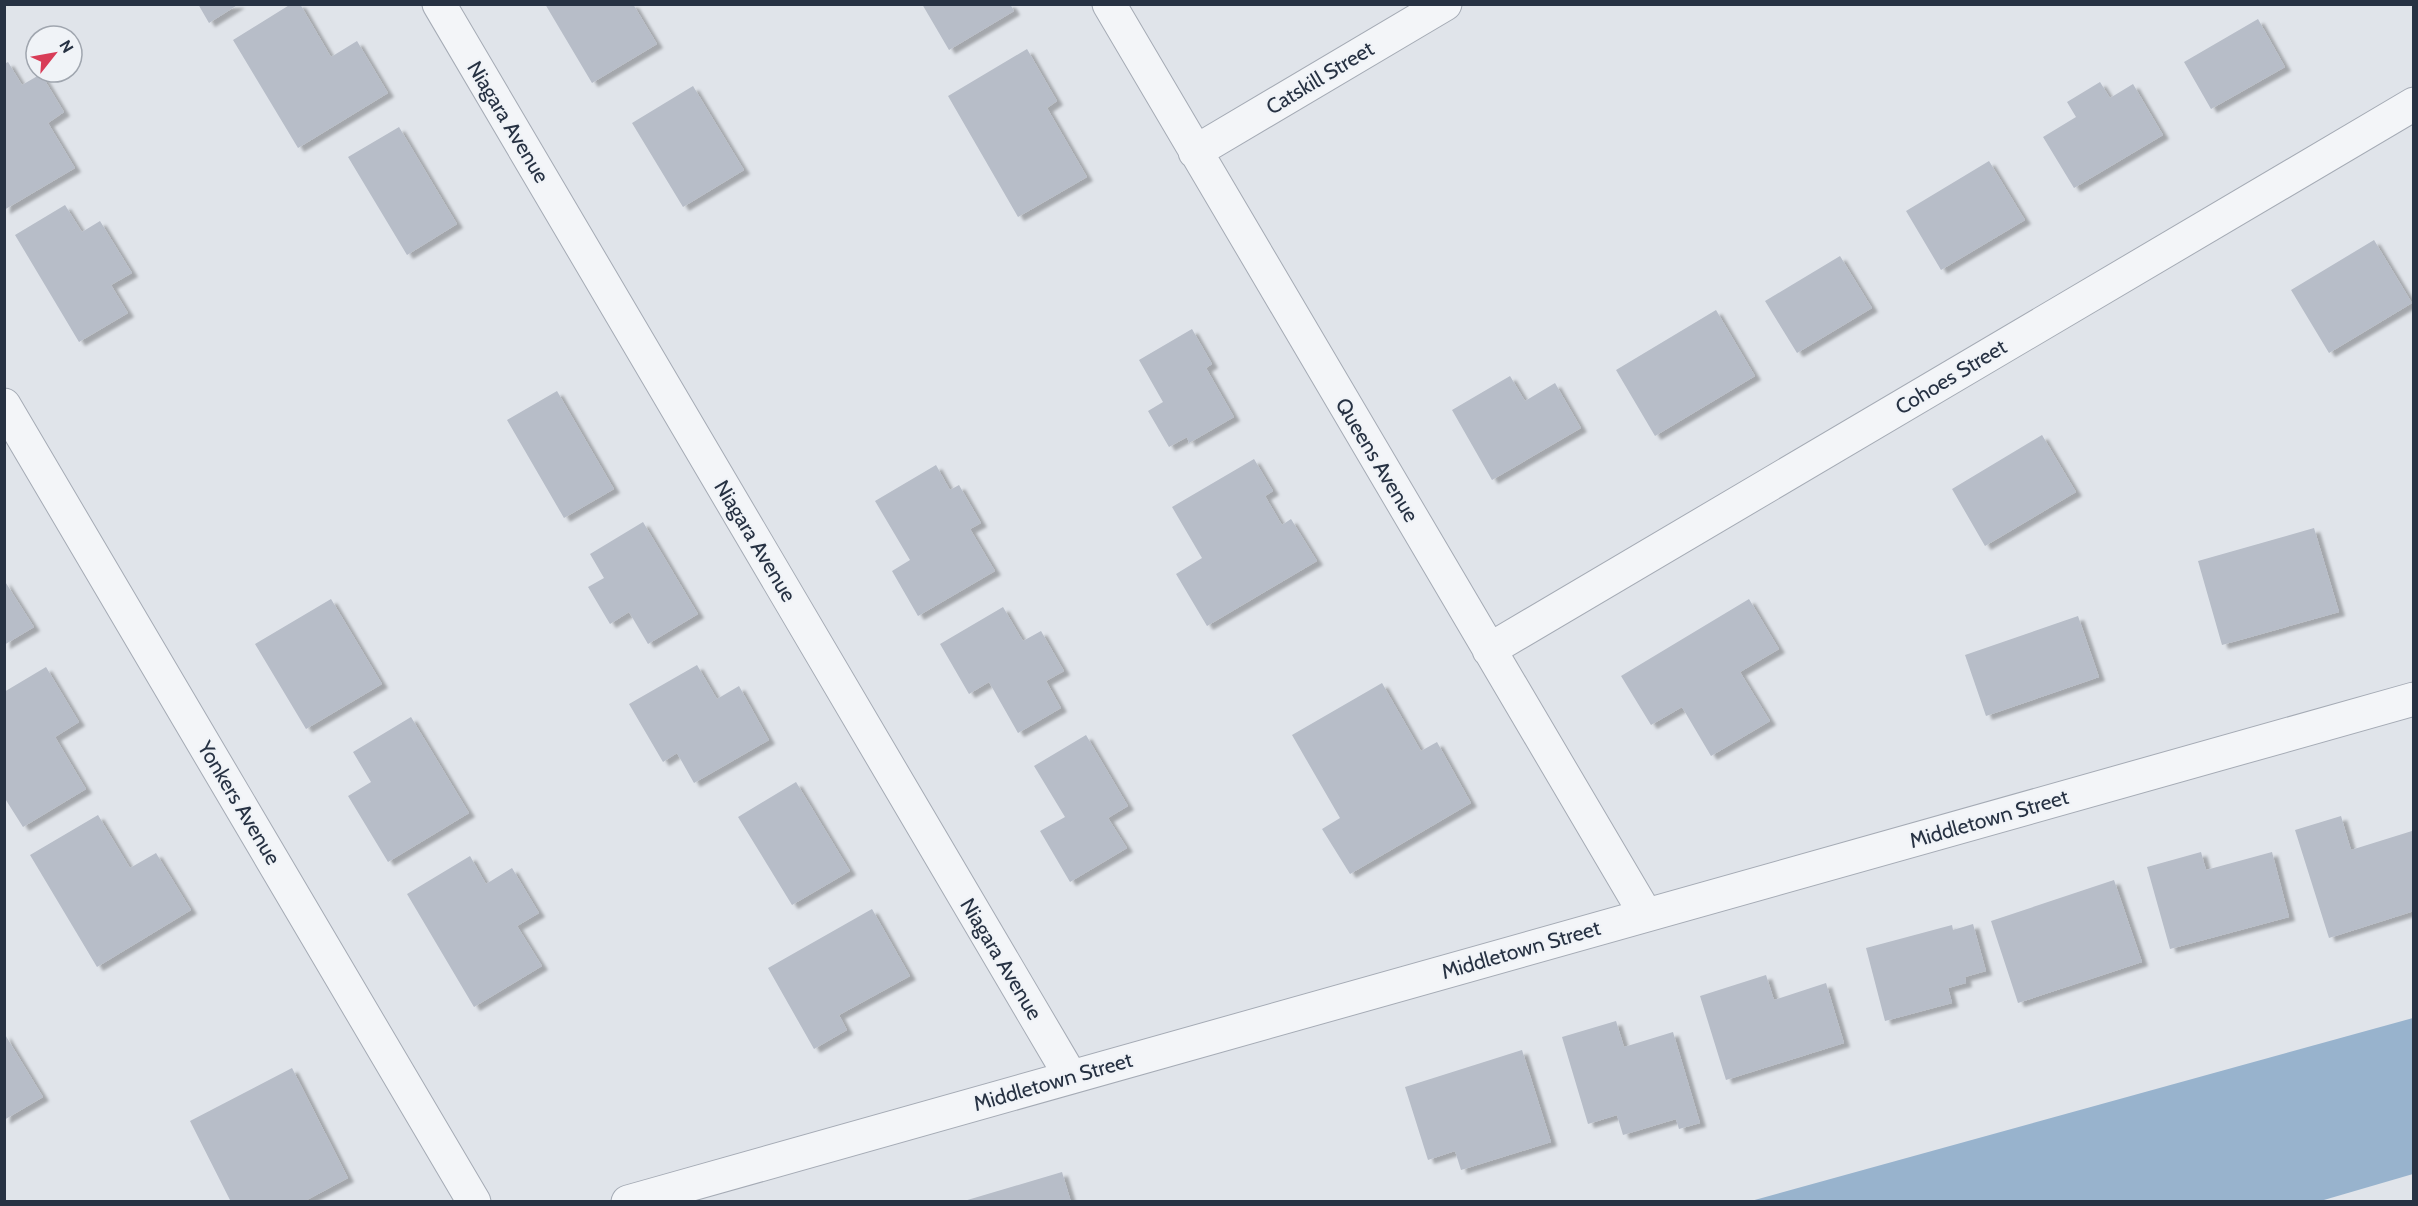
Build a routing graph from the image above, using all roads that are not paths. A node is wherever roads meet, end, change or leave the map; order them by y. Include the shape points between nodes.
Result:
1 (439, 4) edge
2 (1109, 4) edge
3 (1445, 4) edge
4 (2414, 104) edge
5 (1195, 152) junction
6 (4, 405) edge
7 (1489, 650) junction
8 (2414, 699) edge
9 (1646, 915) junction
10 (1071, 1077) junction
11 (474, 1202) edge
12 (628, 1202) edge

1 - 10 street, Niagara Avenue
2 - 5 street, Queens Avenue
3 - 5 street, Catskill Street
4 - 7 street, Cohoes Street
5 - 7 street, Queens Avenue
6 - 11 street, Yonkers Avenue
7 - 9 street, Queens Avenue
8 - 9 street, Middletown Street
9 - 10 street, Middletown Street
10 - 12 street, Middletown Street

